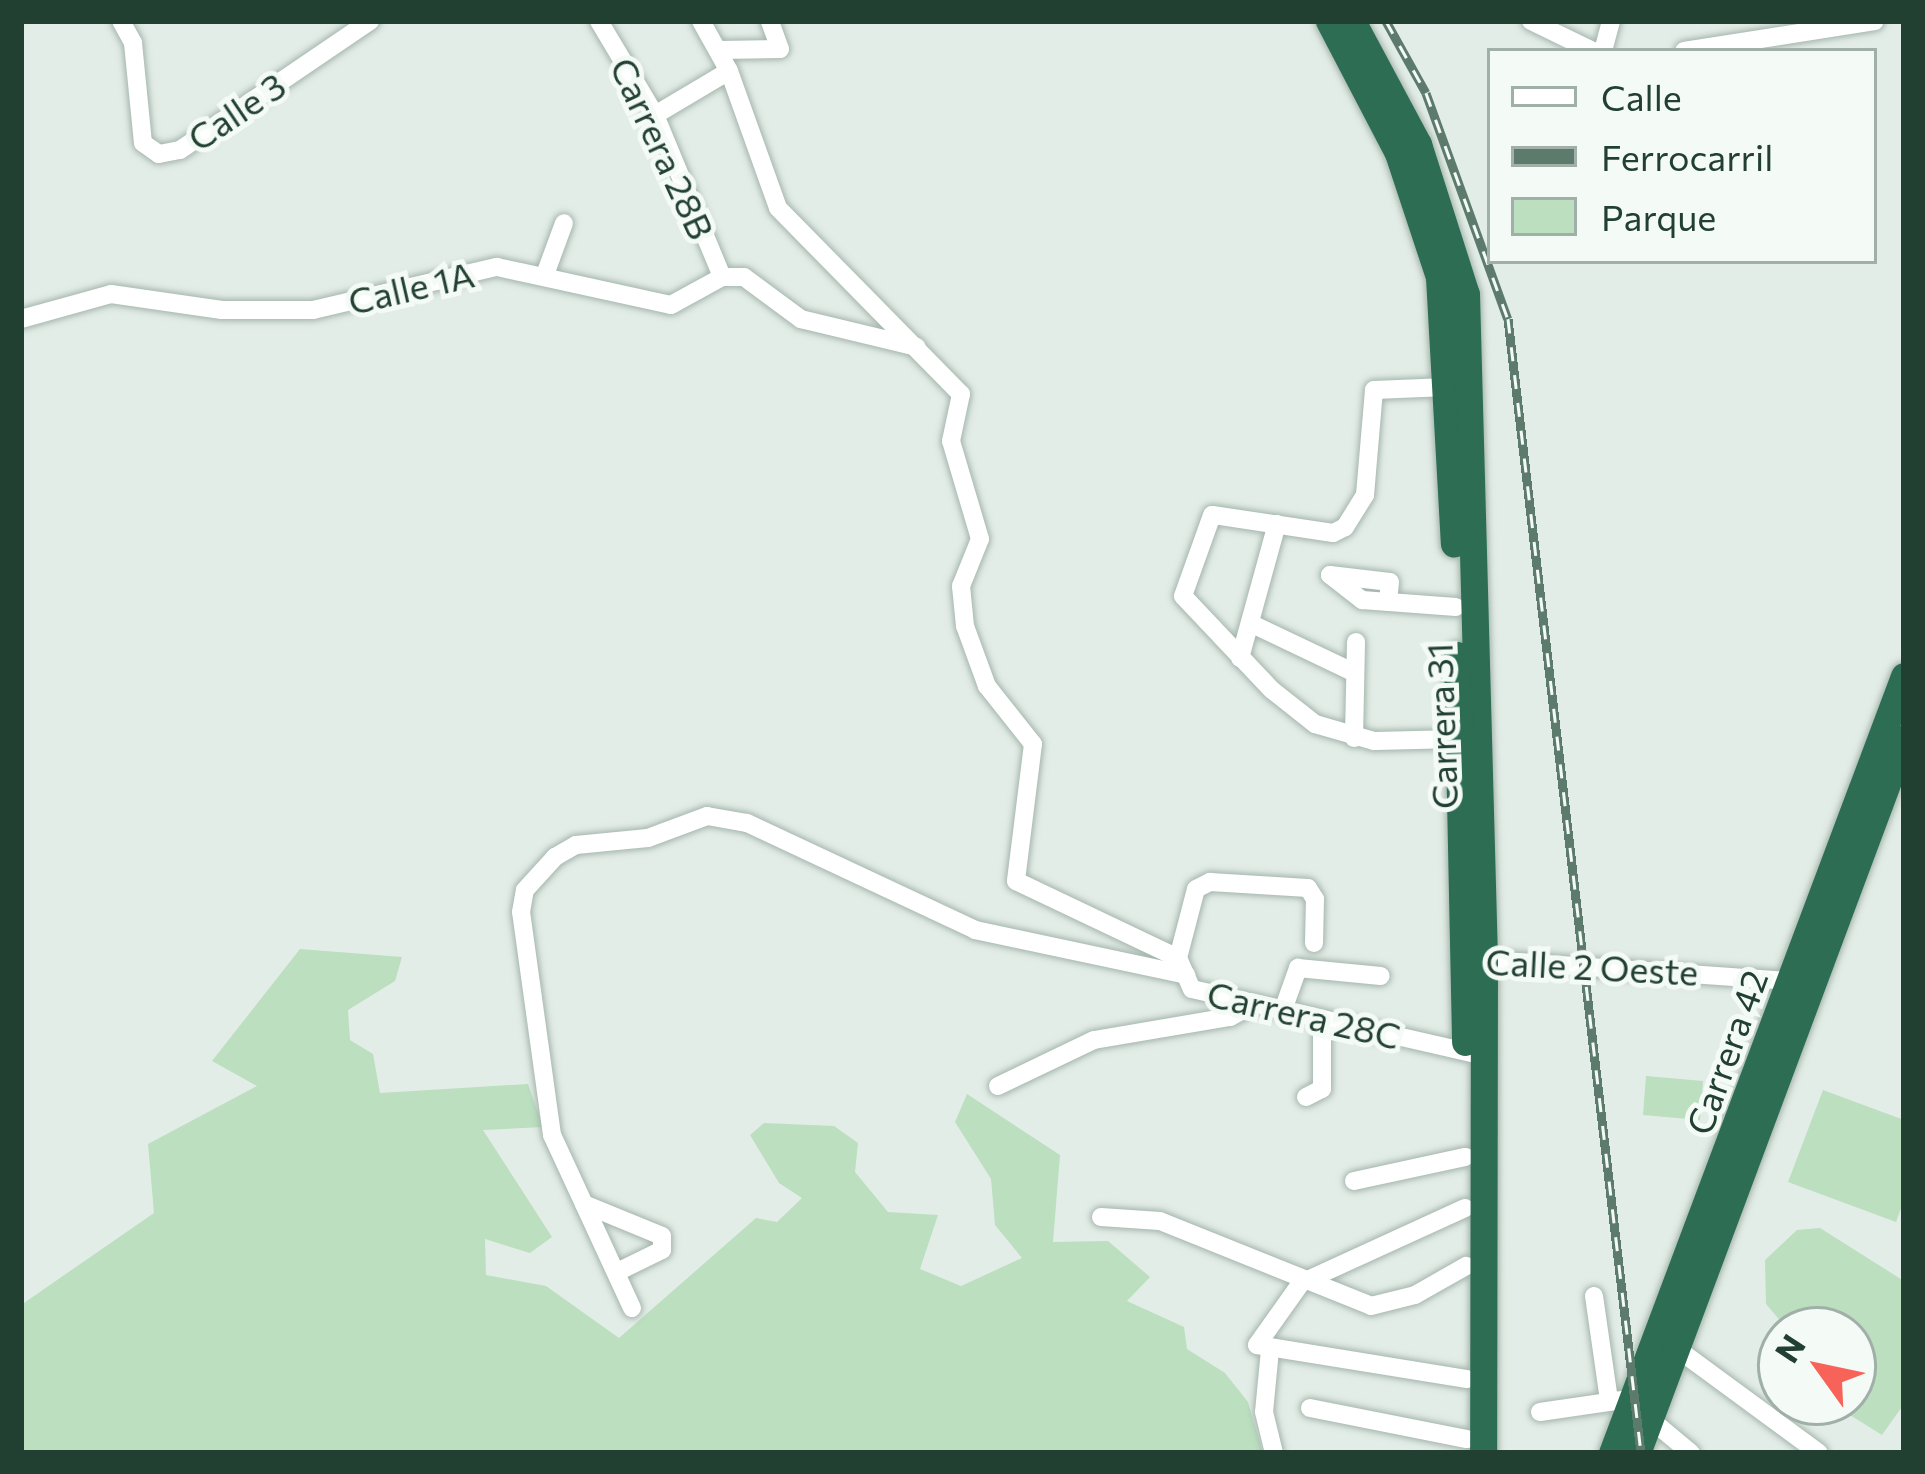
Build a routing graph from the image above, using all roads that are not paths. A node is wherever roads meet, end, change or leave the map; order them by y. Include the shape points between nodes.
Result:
1 (122, 21) edge
2 (370, 21) edge
3 (599, 21) edge
4 (700, 21) edge
5 (770, 21) edge
6 (1329, 21) edge
7 (1352, 21) edge
8 (1531, 21) edge
9 (1875, 21) edge
10 (1587, 48) edge
11 (1703, 48) edge
12 (720, 50) junction
13 (729, 71) junction
14 (656, 115) junction
15 (564, 223) dead end
16 (546, 272) junction
17 (722, 277) junction
18 (21, 319) edge
19 (921, 348) junction
20 (1448, 387) junction
21 (1277, 524) junction
22 (1389, 592) dead end
23 (1456, 607) junction
24 (1250, 623) junction
25 (1356, 642) dead end
26 (1240, 658) junction
27 (1355, 674) junction
28 (1904, 676) edge
29 (1354, 738) junction
30 (1904, 738) edge
31 (1458, 739) junction
32 (1314, 943) dead end
33 (1474, 959) junction
34 (1182, 966) junction
35 (1382, 976) dead end
36 (1790, 981) junction
37 (1254, 1004) junction
38 (1282, 1010) junction
39 (1322, 1019) junction
40 (1475, 1054) junction
41 (998, 1086) dead end
42 (1306, 1097) dead end
43 (1465, 1157) junction
44 (1354, 1181) dead end
45 (584, 1204) junction
46 (1465, 1208) junction
47 (1101, 1217) dead end
48 (1466, 1267) junction
49 (616, 1272) junction
50 (1301, 1283) junction
51 (1594, 1296) dead end
52 (632, 1308) dead end
53 (1264, 1348) junction
54 (1676, 1348) junction
55 (1467, 1379) junction
56 (1631, 1405) junction
57 (1310, 1408) dead end
58 (1540, 1412) dead end
59 (1472, 1448) edge
60 (1270, 1452) edge
61 (1817, 1452) edge
62 (1612, 1453) edge
63 (1637, 1453) edge
64 (1653, 1453) edge
65 (1691, 1453) edge

1 - 2 street, Calle 3 via 133,44 143,143 158,154 180,150
3 - 14 street, Carrera 28B
4 - 12 street
5 - 12 street via 780,50
6 - 20 highway, Carrera 31 via 1422,214 1442,294
7 - 33 highway, Carrera 31 via 1418,144 1466,294
8 - 10 street
9 - 11 street
12 - 13 street
13 - 14 street
13 - 19 street via 778,208
14 - 17 street, Carrera 28B
15 - 16 street
16 - 17 street, Calle 1A via 671,305
16 - 18 street, Calle 1A via 497,267 313,310 222,310 111,294
17 - 19 street via 744,278 801,319
19 - 34 street, Carrera 28C via 961,394 951,441 980,539 961,586 965,626 987,686 1034,744 1016,881
20 - 21 street via 1374,390 1365,495 1345,527 1334,533
20 - 23 highway, Carrera 31
21 - 24 street
21 - 26 street via 1212,515 1183,596
22 - 23 street
23 - 31 highway, Carrera 31
24 - 26 street
24 - 27 street
25 - 27 street
26 - 29 street via 1316,724
27 - 29 street
28 - 36 highway, Carrera 42
29 - 31 street
30 - 54 highway, Carrera 42
31 - 33 highway, Carrera 31
32 - 34 street via 1315,899 1307,888 1210,882 1196,889
33 - 36 street, Calle 2 Oeste
33 - 40 highway, Carrera 31
34 - 37 street, Carrera 28C via 1192,989
34 - 45 street via 976,930 747,823 707,816 648,838 576,845 536,873 520,913 552,1135
35 - 38 street via 1298,968
36 - 56 highway, Carrera 42
37 - 38 street, Carrera 28C
37 - 41 street via 1212,1021 1094,1040
38 - 39 street, Carrera 28C
39 - 40 street, Carrera 28C
39 - 42 street via 1322,1089
40 - 43 highway, Carrera 31
40 - 59 highway, Carrera 31
43 - 44 street
43 - 46 highway, Carrera 31
45 - 49 street
45 - 49 street via 662,1235 662,1250
46 - 48 highway, Carrera 31
46 - 50 street
47 - 50 street via 1160,1221
48 - 50 street via 1391,1304 1353,1302
48 - 55 highway, Carrera 31
49 - 52 street
50 - 53 street
51 - 56 street
53 - 55 street
53 - 60 street
54 - 56 highway, Carrera 42
54 - 61 street
55 - 59 highway, Carrera 31
56 - 58 street
56 - 62 highway, Carrera 42
56 - 63 highway, Carrera 42
56 - 64 street
56 - 65 street
57 - 59 street

